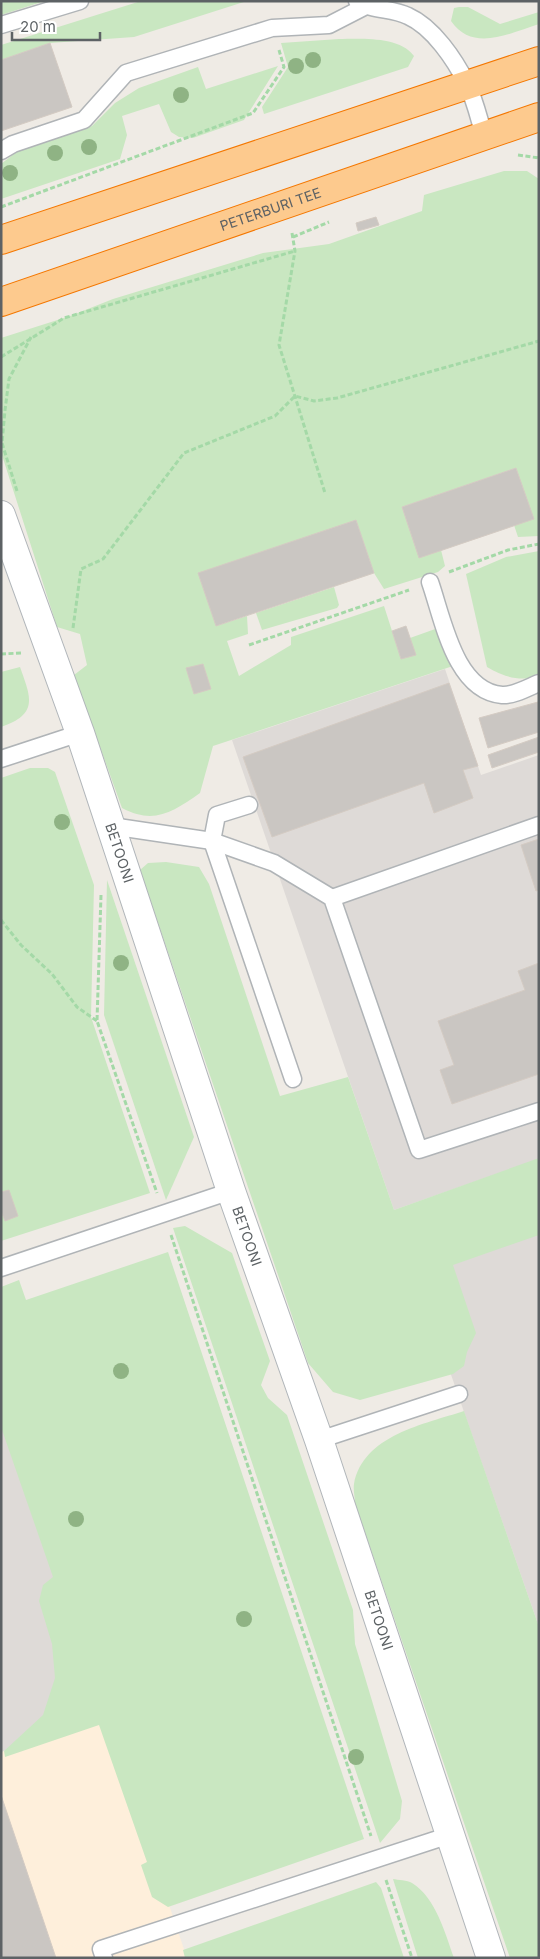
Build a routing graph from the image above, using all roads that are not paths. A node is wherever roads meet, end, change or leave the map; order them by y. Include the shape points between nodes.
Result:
1 (80, 1) edge
2 (361, 4) edge
3 (410, 8) edge
4 (1, 25) edge
5 (539, 61) edge
6 (467, 84) junction
7 (539, 117) edge
8 (484, 135) junction
9 (1, 151) edge
10 (1, 240) edge
11 (1, 302) edge
12 (10, 505) edge
13 (430, 582) road end
14 (539, 683) edge
15 (80, 733) junction
16 (1, 759) edge
17 (249, 805) dead end
18 (539, 825) edge
19 (111, 826) junction
20 (212, 841) junction
21 (332, 898) junction
22 (293, 1079) dead end
23 (539, 1111) edge
24 (231, 1191) junction
25 (1, 1268) edge
26 (460, 1394) dead end
27 (319, 1440) junction
28 (450, 1835) junction
29 (104, 1958) edge
30 (491, 1958) edge

1 - 4 lane
2 - 3 lane
2 - 9 lane via 329,25 272,28 126,73 84,120
3 - 6 lane via 439,40
5 - 6 highway
6 - 8 lane
6 - 10 highway
7 - 8 highway, PETERBURI TEE
8 - 11 highway, PETERBURI TEE
12 - 15 street, BETOONI
13 - 14 lane via 454,651 464,672 480,689 504,695
15 - 16 lane
15 - 19 street, BETOONI
17 - 20 lane via 217,815
18 - 21 lane
19 - 20 lane
19 - 24 street, BETOONI
20 - 21 lane via 274,863
20 - 22 lane
21 - 23 lane via 419,1150
24 - 25 lane
24 - 27 street, BETOONI
26 - 27 lane
27 - 28 street, BETOONI
28 - 29 lane via 101,1949
28 - 30 street, BETOONI

